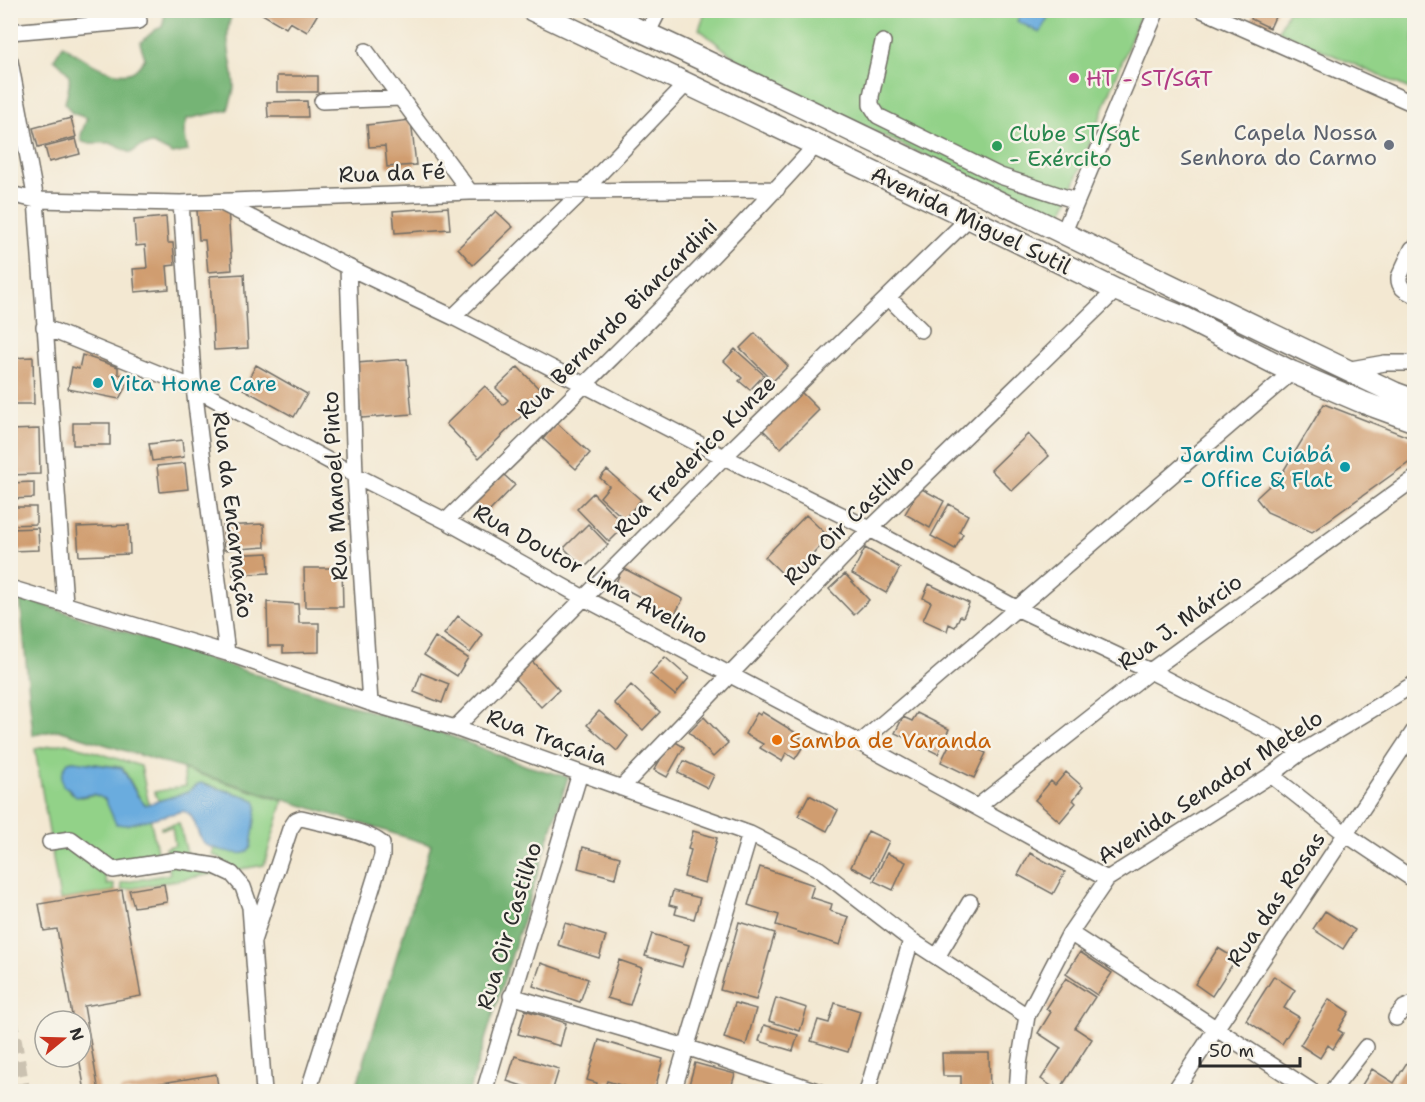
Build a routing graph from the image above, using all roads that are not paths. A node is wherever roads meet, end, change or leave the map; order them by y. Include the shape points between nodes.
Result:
1 (532, 10) edge
2 (596, 10) edge
3 (659, 10) edge
4 (1157, 10) edge
5 (1202, 10) edge
6 (140, 21) dead end
7 (10, 32) edge
8 (647, 34) junction
9 (883, 42) dead end
10 (366, 51) dead end
11 (10, 60) edge
12 (686, 84) junction
13 (401, 98) junction
14 (322, 101) dead end
15 (1414, 104) edge
16 (816, 146) junction
17 (777, 189) junction
18 (583, 191) junction
19 (470, 192) junction
20 (10, 194) edge
21 (36, 200) junction
22 (1077, 201) junction
23 (220, 202) junction
24 (181, 203) junction
25 (969, 218) junction
26 (1063, 234) junction
27 (1414, 249) edge
28 (348, 267) junction
29 (1116, 290) junction
30 (1414, 295) edge
31 (888, 297) junction
32 (453, 317) junction
33 (44, 327) junction
34 (921, 330) dead end
35 (1414, 363) edge
36 (1345, 370) junction
37 (1292, 372) junction
38 (585, 384) junction
39 (194, 388) junction
40 (1414, 400) edge
41 (1414, 421) edge
42 (724, 457) junction
43 (355, 475) junction
44 (1414, 479) edge
45 (446, 521) junction
46 (870, 529) junction
47 (10, 588) edge
48 (584, 598) junction
49 (65, 603) junction
50 (1016, 608) junction
51 (227, 653) junction
52 (1150, 671) junction
53 (728, 675) junction
54 (1414, 684) edge
55 (370, 703) junction
56 (455, 728) junction
57 (1414, 732) edge
58 (860, 743) junction
59 (1300, 753) junction
60 (579, 773) junction
61 (1271, 775) junction
62 (621, 788) junction
63 (977, 807) junction
64 (750, 834) junction
65 (1347, 835) junction
66 (50, 842) dead end
67 (1107, 879) junction
68 (1414, 880) edge
69 (970, 902) dead end
70 (1070, 933) junction
71 (911, 940) junction
72 (253, 941) junction
73 (937, 957) junction
74 (511, 996) junction
75 (1414, 1007) edge
76 (1026, 1016) junction
77 (1396, 1018) dead end
78 (1216, 1028) junction
79 (686, 1047) junction
80 (1366, 1047) dead end
81 (264, 1092) edge
82 (308, 1092) edge
83 (484, 1092) edge
84 (673, 1092) edge
85 (820, 1092) edge
86 (867, 1092) edge
87 (1017, 1092) edge
88 (1174, 1092) edge
89 (1313, 1092) edge
90 (1331, 1092) edge

1 - 12 highway, Avenida Miguel Sutil
2 - 8 highway, Avenida Miguel Sutil
3 - 8 street
4 - 22 street
5 - 15 street
6 - 7 street
8 - 26 highway, Avenida Miguel Sutil
9 - 22 street via 871,96 878,116 1000,176
10 - 13 street
11 - 21 street
12 - 16 highway, Avenida Miguel Sutil
12 - 18 street
13 - 14 street
13 - 19 street
16 - 17 street, Rua Bernardo Biancardini
16 - 25 highway, Avenida Miguel Sutil
17 - 18 street, Rua da Fé
17 - 38 street, Rua Bernardo Biancardini
18 - 19 street, Rua da Fé
18 - 32 street
19 - 23 street, Rua da Fé
20 - 21 street, Rua da Fé
21 - 24 street, Rua da Fé
21 - 33 street
22 - 26 street
23 - 24 street, Rua da Fé
23 - 28 street
24 - 39 street, Rua da Encarnação
25 - 29 highway, Avenida Miguel Sutil
25 - 31 street, Rua Frederico Kunze
26 - 36 highway, Avenida Miguel Sutil
27 - 30 street via 1399,277 1403,290
28 - 32 street
28 - 43 street, Rua Manoel Pinto
29 - 37 highway, Avenida Miguel Sutil via 1185,318
29 - 46 street, Rua Oir Castilho
31 - 34 street
31 - 42 street, Rua Frederico Kunze
32 - 38 street
33 - 39 street, Rua Doutor Lima Avelino
33 - 49 street
35 - 36 street
36 - 40 highway, Avenida Miguel Sutil
37 - 41 highway, Avenida Miguel Sutil
37 - 50 street
38 - 42 street
38 - 45 street, Rua Bernardo Biancardini
39 - 43 street, Rua Doutor Lima Avelino
39 - 51 street, Rua da Encarnação
42 - 46 street
42 - 48 street, Rua Frederico Kunze
43 - 45 street, Rua Doutor Lima Avelino
43 - 55 street, Rua Manoel Pinto
44 - 52 street, Rua J. Márcio
45 - 48 street, Rua Doutor Lima Avelino
46 - 50 street
46 - 53 street, Rua Oir Castilho
47 - 49 street, Rua Traçaia
48 - 53 street, Rua Doutor Lima Avelino
48 - 56 street, Rua Frederico Kunze
49 - 51 street, Rua Traçaia
50 - 52 street
50 - 58 street
51 - 55 street, Rua Traçaia
52 - 59 street via 1277,736
52 - 63 street, Rua J. Márcio
53 - 58 street, Rua Doutor Lima Avelino
53 - 62 street, Rua Oir Castilho
54 - 59 street, Avenida Senador Metelo
55 - 56 street, Rua Traçaia
56 - 60 street, Rua Traçaia
57 - 65 street, Rua das Rosas
58 - 63 street, Rua Doutor Lima Avelino
59 - 61 street, Avenida Senador Metelo
60 - 62 street, Rua Traçaia
60 - 74 street, Rua Oir Castilho
61 - 65 street
61 - 67 street, Avenida Senador Metelo
62 - 64 street, Rua Traçaia
63 - 67 street, Rua Doutor Lima Avelino
64 - 71 street, Rua Traçaia via 819,869
64 - 79 street
65 - 68 street
65 - 78 street, Rua das Rosas
66 - 72 street via 71,839 114,870 176,860 215,866 232,874 243,887 250,907
67 - 70 street, Avenida Senador Metelo
69 - 73 street
70 - 76 street, Avenida Senador Metelo
70 - 78 street
71 - 73 street, Rua Traçaia
71 - 86 street
72 - 81 street
72 - 82 street via 296,820 352,831 382,844 382,856
73 - 76 street, Rua Traçaia
74 - 79 street
74 - 83 street, Rua Oir Castilho
75 - 77 street via 1404,1008
76 - 87 street, Avenida Senador Metelo
78 - 88 street, Rua das Rosas
78 - 89 street
79 - 84 street
79 - 85 street
80 - 90 street

